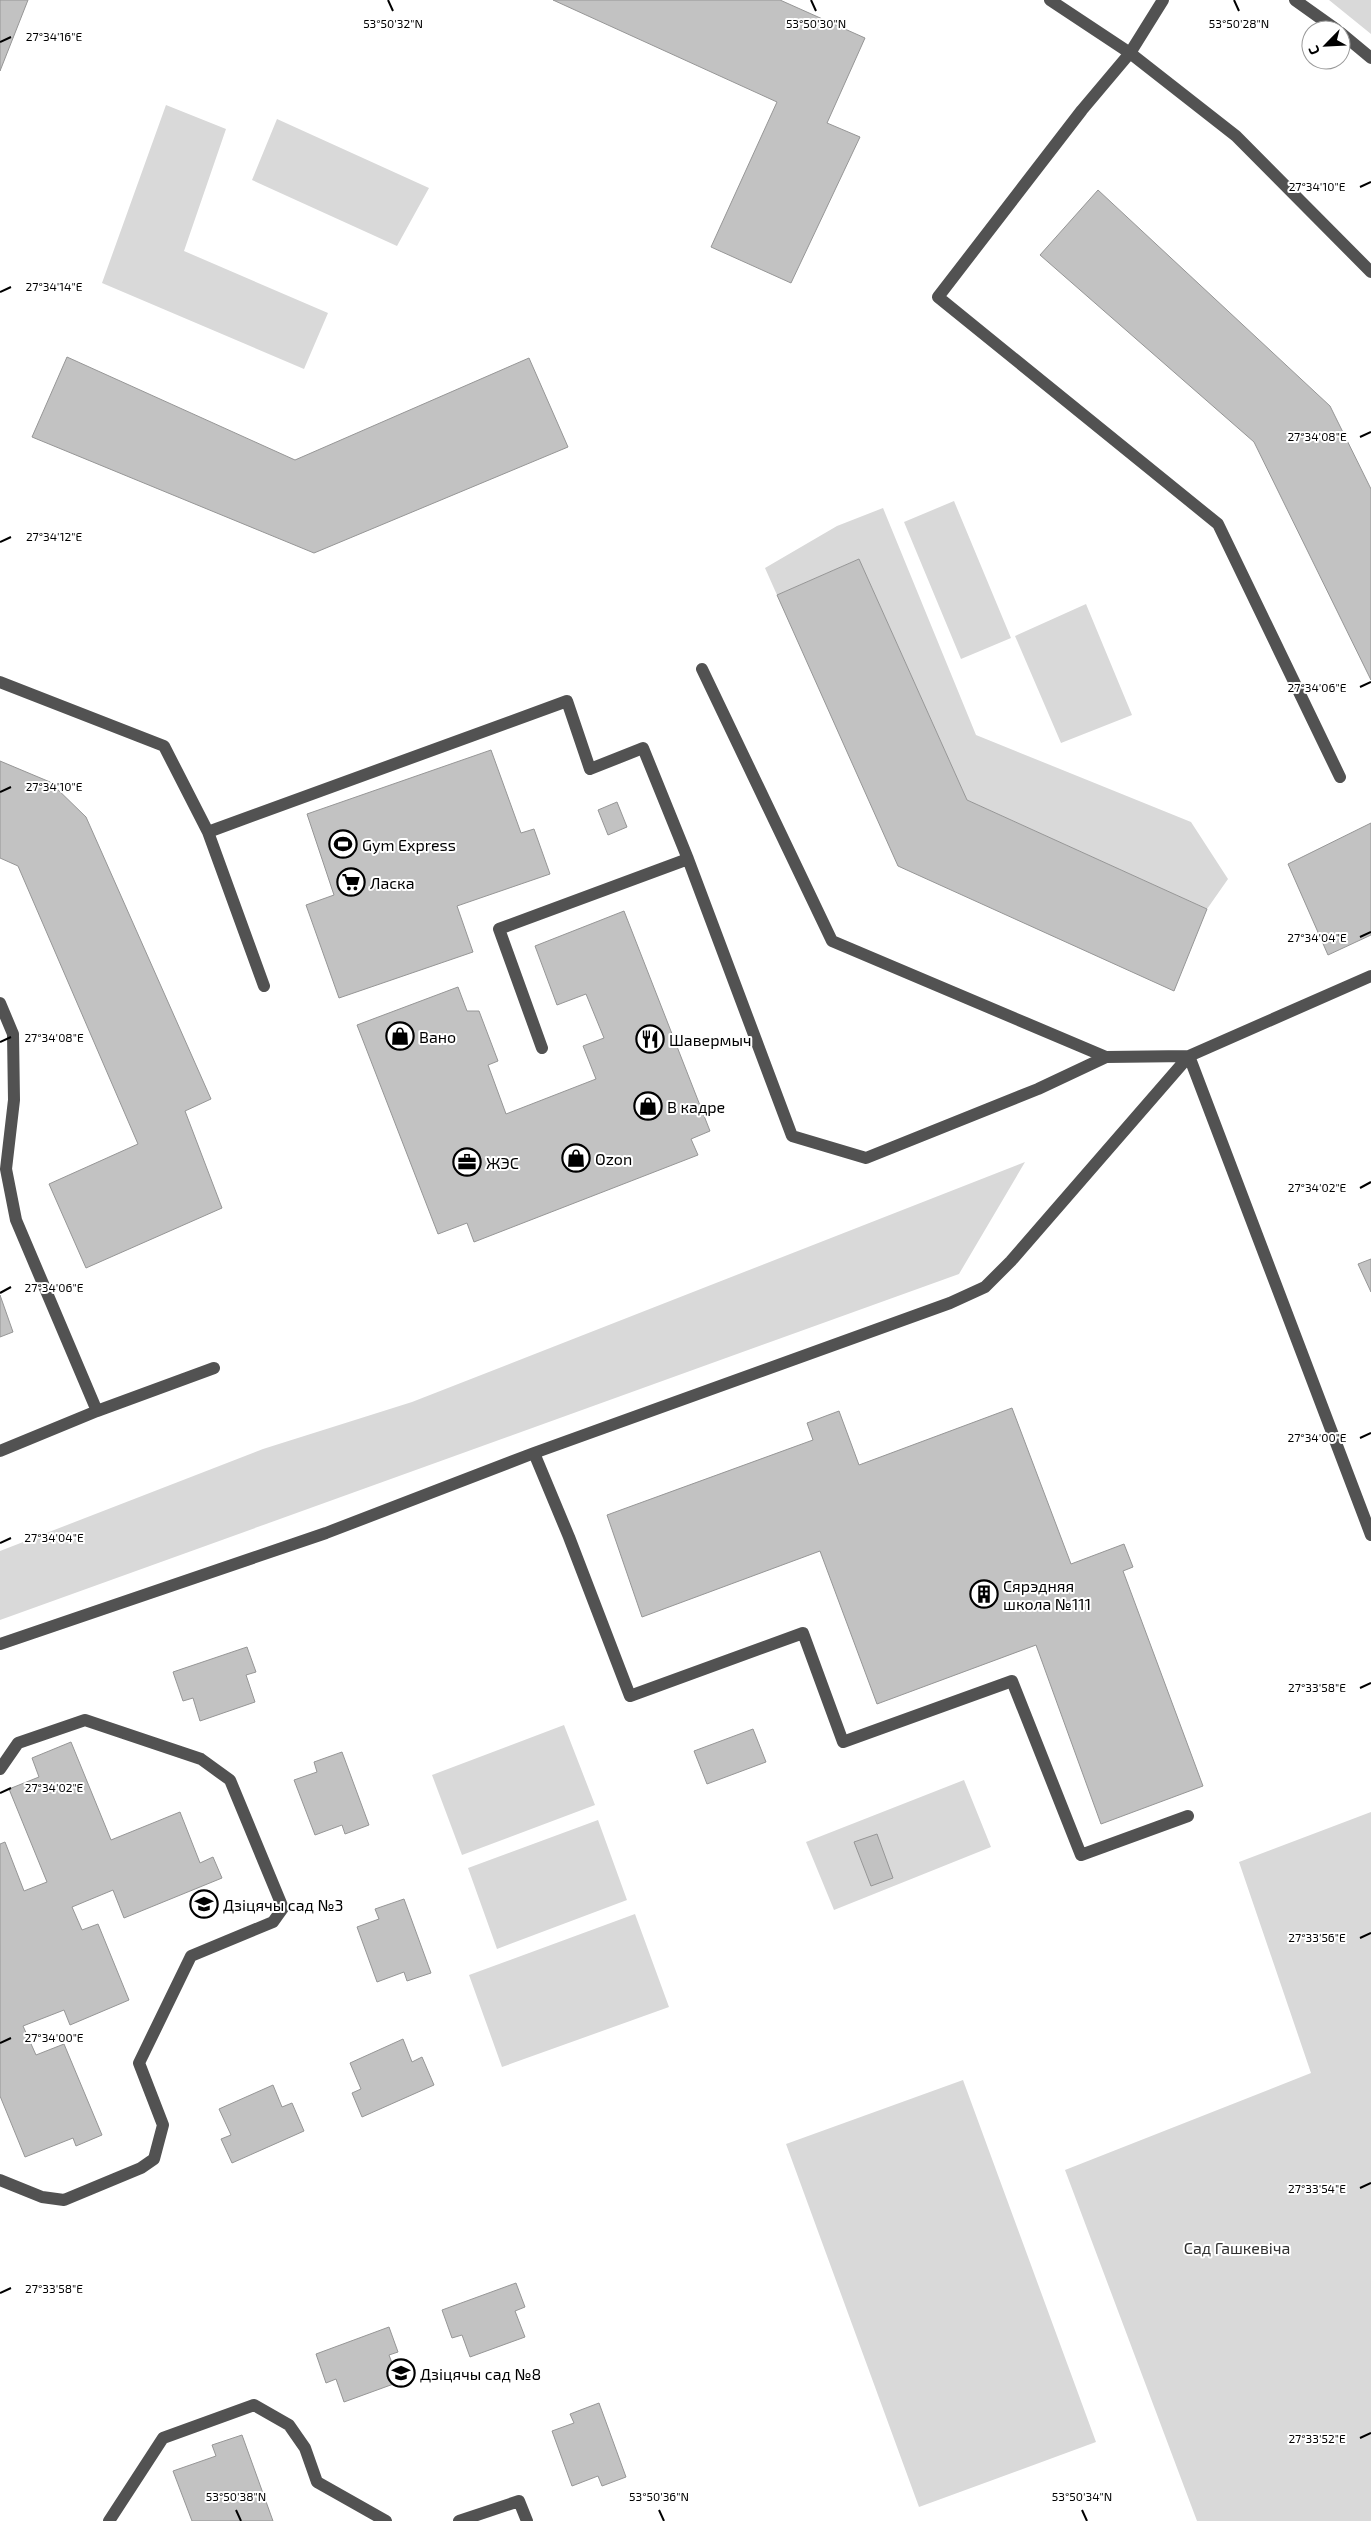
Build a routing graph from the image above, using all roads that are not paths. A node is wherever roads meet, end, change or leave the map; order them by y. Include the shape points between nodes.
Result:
1 (1050, 0) edge
2 (1163, 0) edge
3 (1295, 0) edge
4 (1325, 20) edge
5 (1351, 41) edge
6 (1130, 53) junction
7 (1371, 58) edge
8 (1371, 272) edge
9 (702, 669) dead end
10 (0, 682) edge
11 (1340, 777) dead end
12 (208, 832) junction
13 (688, 859) junction
14 (1371, 976) edge
15 (264, 986) dead end
16 (0, 1003) edge
17 (542, 1048) dead end
18 (1189, 1056) junction
19 (1106, 1057) junction
20 (214, 1368) dead end
21 (97, 1411) junction
22 (0, 1451) edge
23 (534, 1453) junction
24 (1371, 1535) edge
25 (0, 1644) edge
26 (0, 1769) edge
27 (1188, 1816) dead end
28 (0, 2180) edge
29 (108, 2521) edge
30 (386, 2521) edge
31 (458, 2521) edge
32 (527, 2521) edge

1 - 6 street
2 - 6 street
3 - 4 street
5 - 7 street
6 - 8 street via 1236,136
6 - 11 street via 938,297 1218,524
9 - 19 street via 832,941
10 - 12 street via 164,746
12 - 13 street via 567,701 590,769 643,748
12 - 15 street
13 - 17 street via 499,928
13 - 19 street via 792,1136 866,1158 1038,1089
14 - 18 street
16 - 21 street via 13,1034 14,1100 6,1169 16,1220
18 - 19 street
18 - 23 street via 986,1287 950,1303
18 - 24 street
20 - 21 street
21 - 22 street
23 - 25 street via 326,1533
23 - 27 street via 630,1696 803,1633 843,1742 1012,1681 1081,1855
26 - 28 street via 18,1743 85,1720 201,1759 230,1780 283,1908 273,1922 192,1956 139,2063 163,2125 154,2159 141,2168 64,2200 42,2197
29 - 30 street via 163,2438 254,2405 289,2425 305,2448 317,2482
31 - 32 street via 519,2501

